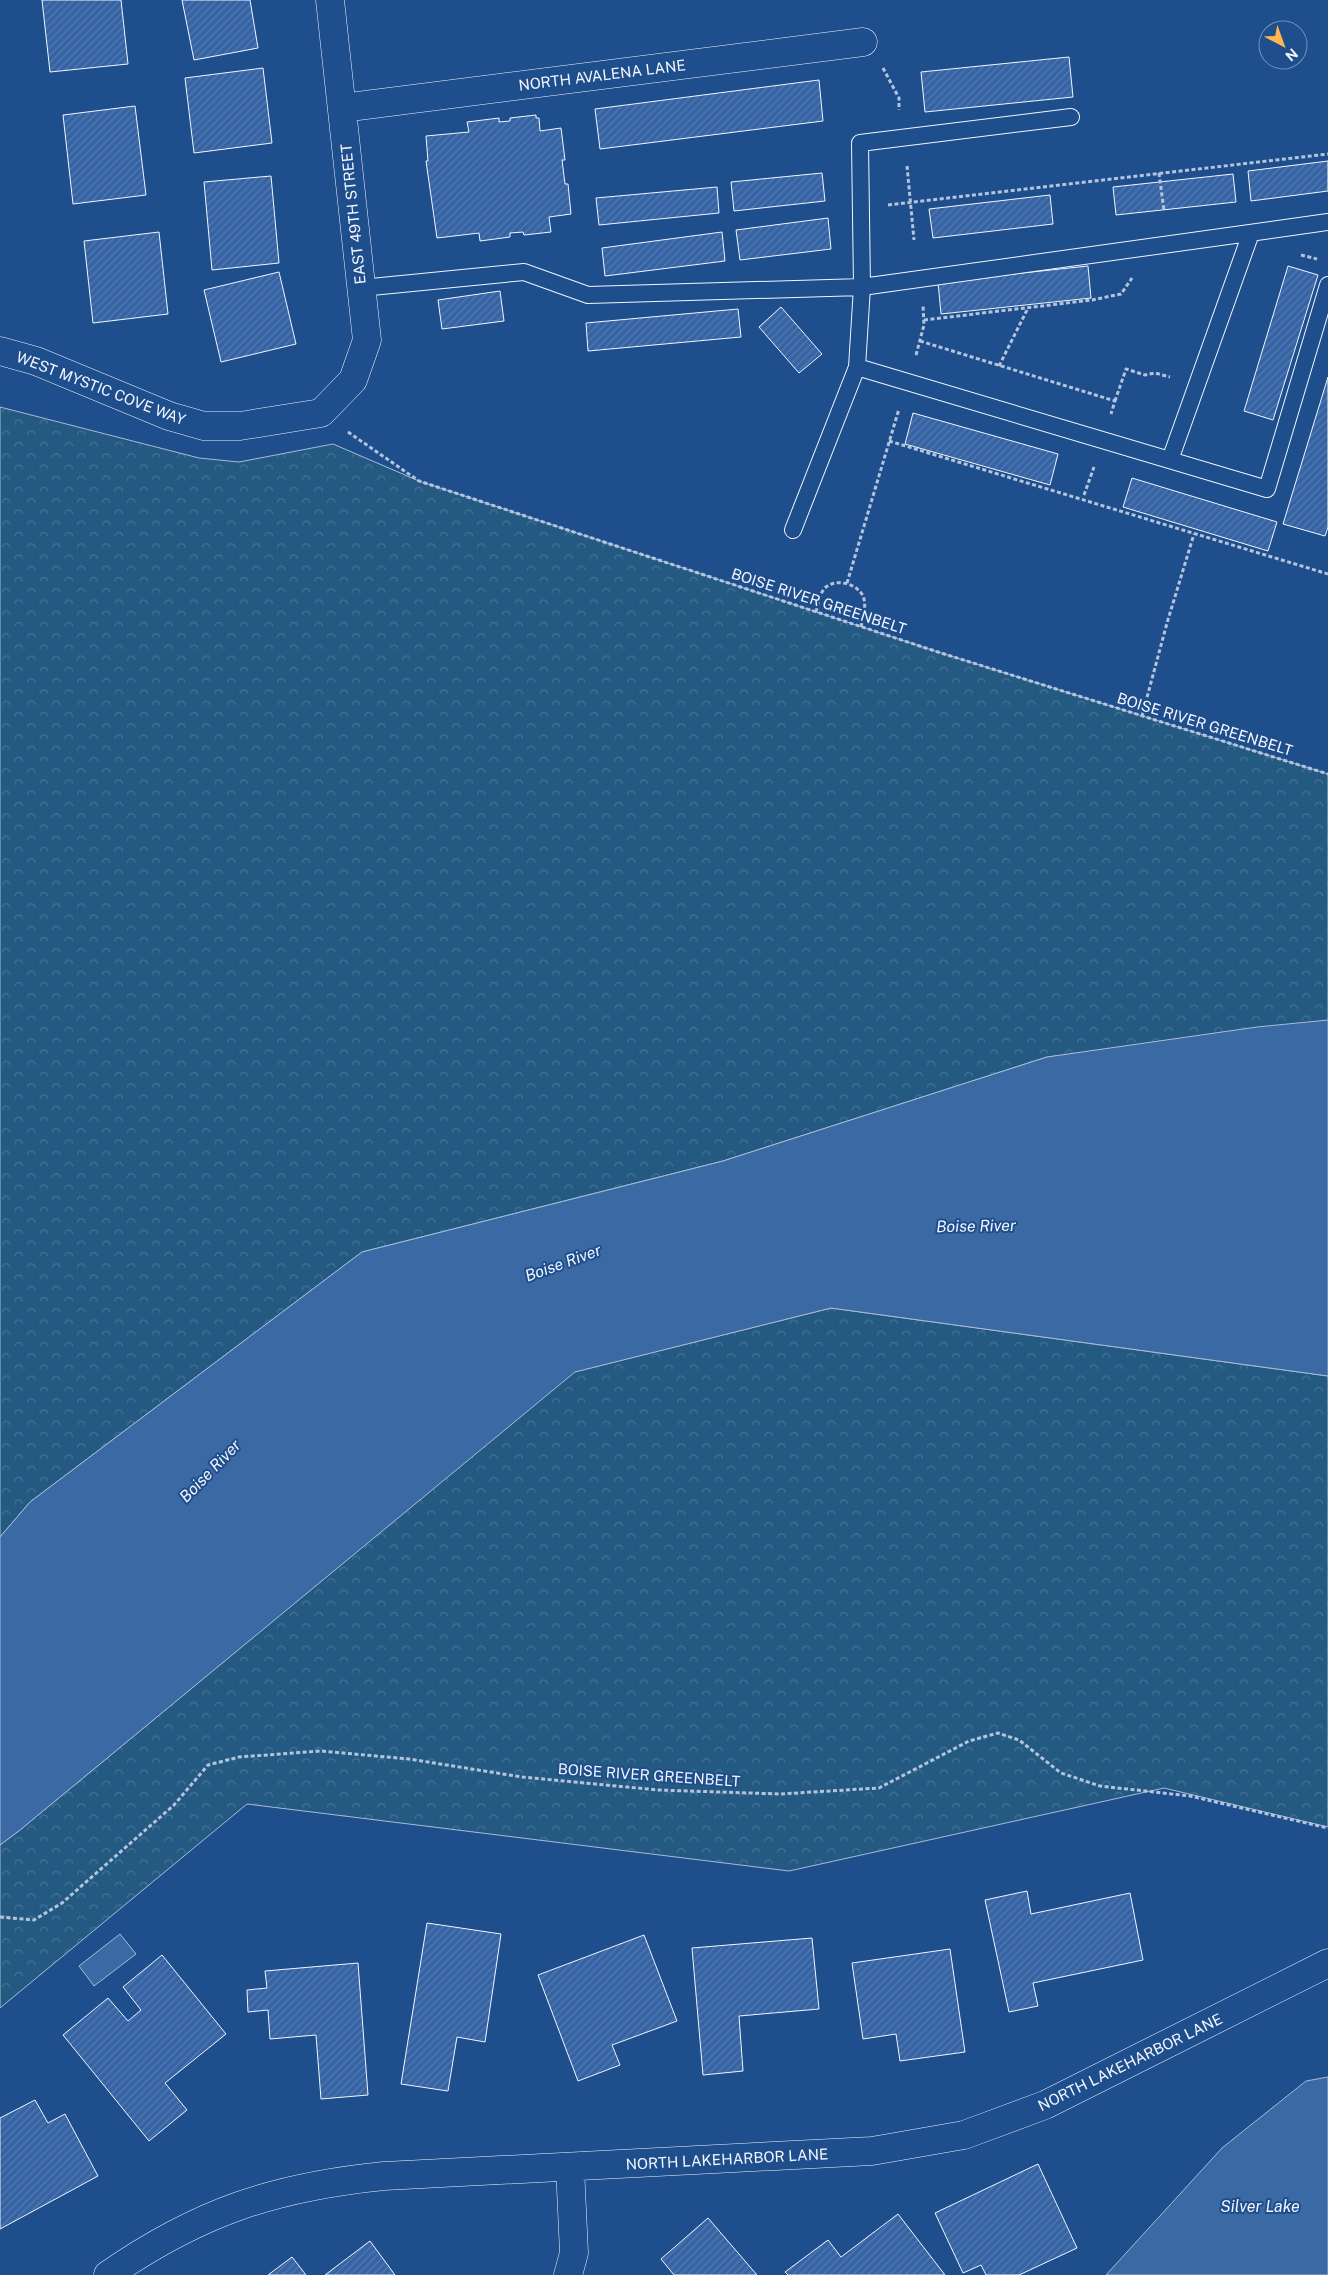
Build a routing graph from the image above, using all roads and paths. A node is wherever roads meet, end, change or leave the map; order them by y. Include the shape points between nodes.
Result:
1 (330, 0) edge
2 (862, 42) dead end
3 (883, 68) dead end
4 (342, 108) junction
5 (900, 110) dead end
6 (1071, 117) dead end
7 (1328, 154) edge
8 (906, 156) dead end
9 (1160, 173) junction
10 (911, 203) junction
11 (888, 206) dead end
12 (1164, 211) dead end
13 (1328, 222) edge
14 (1251, 233) junction
15 (914, 240) dead end
16 (1134, 275) dead end
17 (1328, 286) edge
18 (862, 287) junction
19 (361, 288) junction
20 (922, 300) dead end
21 (1028, 308) junction
22 (924, 320) junction
23 (920, 341) junction
24 (0, 351) edge
25 (913, 363) dead end
26 (999, 366) junction
27 (857, 367) junction
28 (1172, 378) dead end
29 (1115, 401) junction
30 (900, 406) dead end
31 (321, 412) junction
32 (1110, 416) dead end
33 (889, 441) junction
34 (1170, 460) junction
35 (1095, 464) dead end
36 (1084, 495) dead end
37 (793, 530) dead end
38 (1194, 534) junction
39 (1328, 574) edge
40 (847, 583) junction
41 (816, 612) junction
42 (861, 627) junction
43 (1142, 716) junction
44 (1328, 774) edge
45 (1328, 1828) edge
46 (0, 1917) edge
47 (1328, 1963) edge
48 (570, 2167) junction
49 (108, 2275) edge
50 (568, 2275) edge

1 - 4 street, EAST 49TH STREET
2 - 4 street, NORTH AVALENA LANE
3 - 5 path via 899,98
4 - 19 street, EAST 49TH STREET
6 - 18 lane via 860,143
7 - 9 path
8 - 10 path
9 - 10 path
9 - 12 path
10 - 11 path
10 - 15 path
13 - 14 lane
14 - 18 lane
14 - 34 lane
16 - 21 path via 1121,294
17 - 34 lane via 1267,489
18 - 19 lane via 588,295 524,272
18 - 27 lane
19 - 31 street, EAST 49TH STREET via 367,340 353,380
20 - 22 path
21 - 22 path
21 - 26 path
22 - 23 path
23 - 25 path
23 - 26 path
24 - 31 street, WEST MYSTIC COVE WAY via 36,361 169,416 204,426 240,426
26 - 29 path
27 - 34 lane
27 - 37 lane
28 - 29 path via 1126,369
29 - 32 path
30 - 33 path
31 - 41 path, BOISE RIVER GREENBELT via 419,481
33 - 38 path
33 - 40 path
35 - 36 path
38 - 39 path
38 - 43 path
40 - 41 path via 826,587
40 - 42 path via 863,596
41 - 42 path, BOISE RIVER GREENBELT
42 - 43 path, BOISE RIVER GREENBELT
43 - 44 path, BOISE RIVER GREENBELT
45 - 46 path, BOISE RIVER GREENBELT via 1190,1796 1100,1786 1061,1773 1019,1740 998,1733 969,1741 878,1788 780,1794 658,1790 321,1750 239,1757 208,1765 174,1805 62,1902 34,1920
47 - 48 street, NORTH LAKEHARBOR LANE via 1045,2105 964,2135 872,2151
48 - 49 street, NORTH LAKEHARBOR LANE via 384,2176 297,2188 213,2215 173,2234
48 - 50 street via 574,2252

